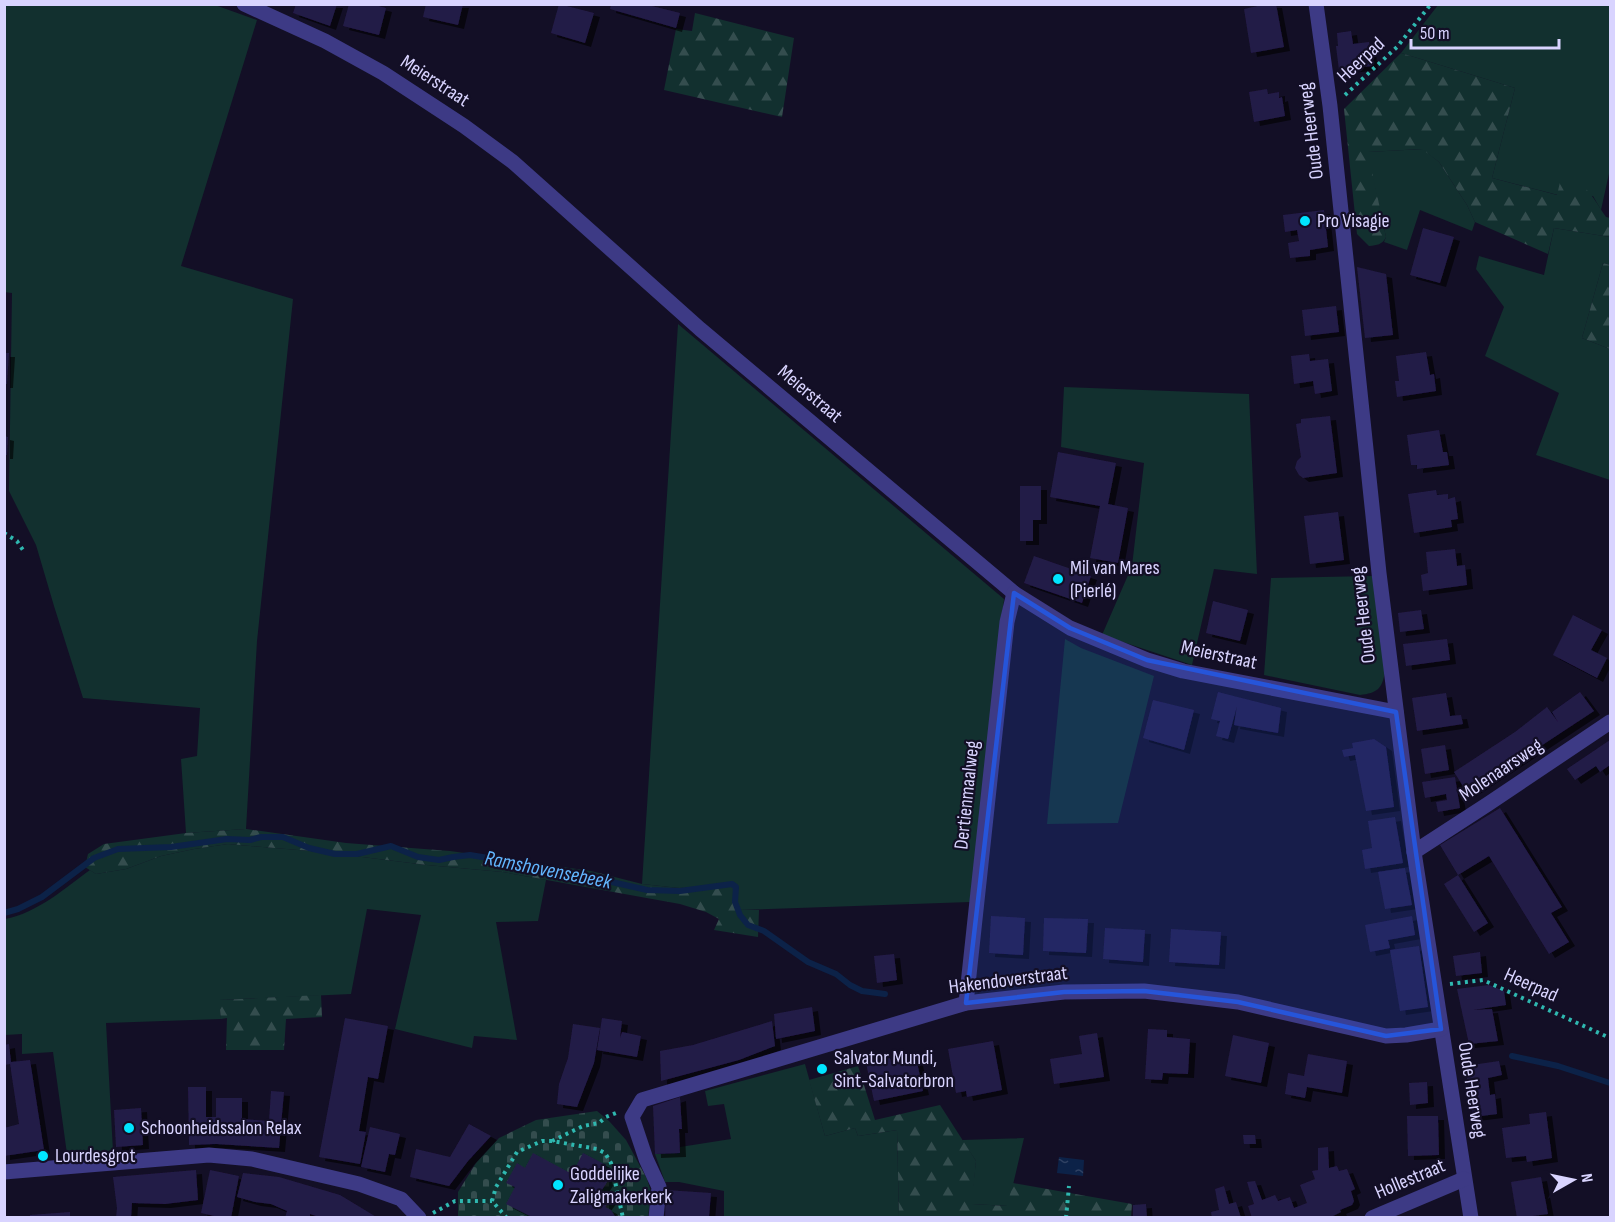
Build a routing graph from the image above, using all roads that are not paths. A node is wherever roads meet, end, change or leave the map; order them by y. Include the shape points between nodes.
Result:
1 (244, 4) edge
2 (1316, 4) edge
3 (1014, 593) junction
4 (1396, 712) junction
5 (1611, 722) edge
6 (1414, 852) junction
7 (966, 1003) junction
8 (1441, 1029) junction
9 (4, 1172) edge
10 (1464, 1179) junction
11 (419, 1218) edge
12 (656, 1218) edge
13 (1372, 1218) edge
14 (1471, 1218) edge

1 - 3 street, Meierstraat via 383,73 513,162 700,329
2 - 4 street, Oude Heerweg
3 - 4 street, Meierstraat via 1070,628 1147,660 1184,671
3 - 7 street, Dertienmaalweg via 1007,622
4 - 6 street, Oude Heerweg
5 - 6 street, Molenaarsweg
6 - 8 street, Oude Heerweg
7 - 8 street, Hakendoverstraat via 1064,992 1144,991 1238,1002 1386,1036
7 - 12 street, Hakendoverstraat via 642,1100 632,1116 659,1187
8 - 10 street, Oude Heerweg
9 - 11 street via 209,1155 252,1159 359,1184 401,1199
10 - 13 street, Hollestraat
10 - 14 street, Oude Heerweg

